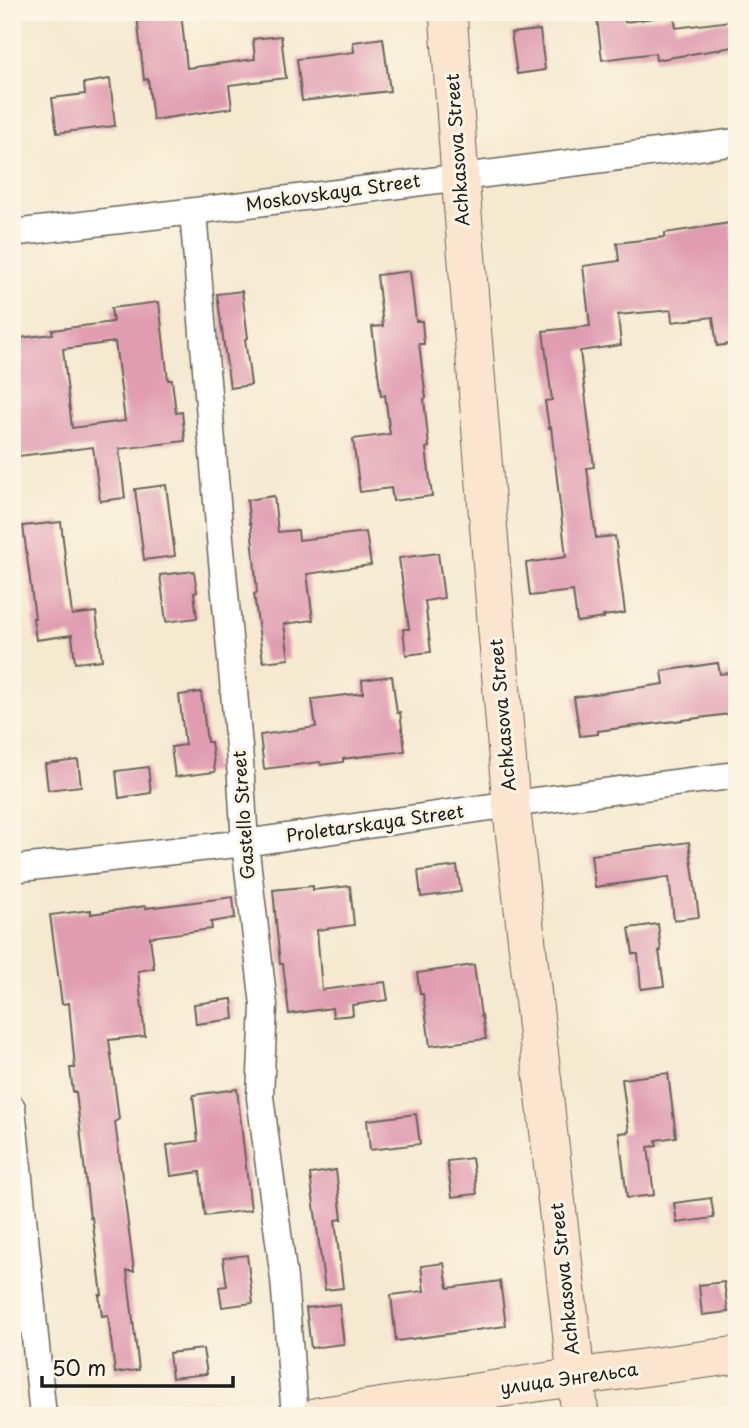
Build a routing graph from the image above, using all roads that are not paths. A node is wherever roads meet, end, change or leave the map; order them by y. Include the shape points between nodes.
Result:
1 (448, 12) edge
2 (737, 142) edge
3 (460, 176) junction
4 (193, 212) junction
5 (12, 233) edge
6 (737, 775) edge
7 (511, 804) junction
8 (245, 843) junction
9 (12, 869) edge
10 (12, 1108) edge
11 (737, 1355) edge
12 (576, 1377) junction
13 (43, 1416) edge
14 (295, 1416) edge
15 (318, 1416) edge
16 (580, 1416) edge

1 - 3 street, Achkasova Street
2 - 3 street, Moskovskaya Street
3 - 4 street, Moskovskaya Street
3 - 7 street, Achkasova Street
4 - 5 street, Moskovskaya Street
4 - 8 street, Gastello Street
6 - 7 street, Proletarskaya Street
7 - 8 street, Proletarskaya Street
7 - 12 street, Achkasova Street
8 - 9 street, Proletarskaya Street
8 - 14 street, Gastello Street via 264,1004 260,1097 284,1279
10 - 13 street
11 - 12 street, улица Энгельса
12 - 15 street, улица Энгельса
12 - 16 street, Achkasova Street

